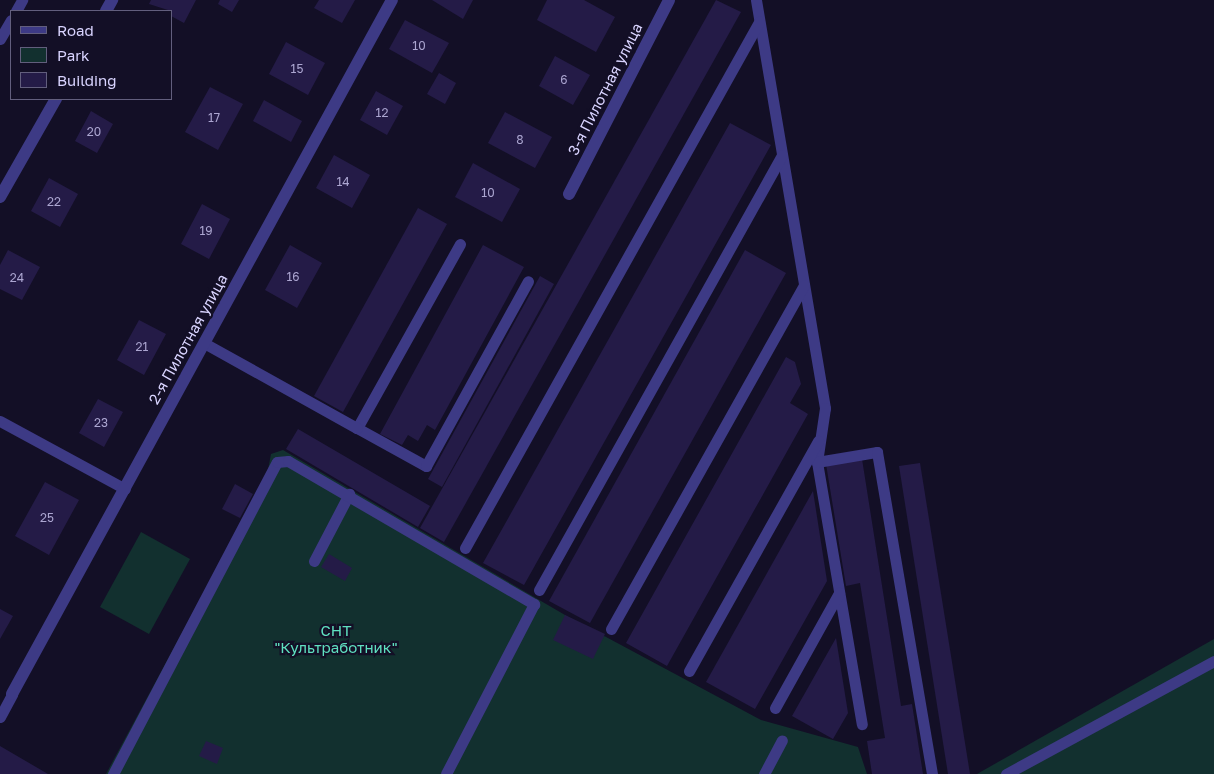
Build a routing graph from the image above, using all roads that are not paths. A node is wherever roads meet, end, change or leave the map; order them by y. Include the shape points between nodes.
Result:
1 (392, 0) edge
2 (669, 0) edge
3 (756, 0) edge
4 (10, 22) edge
5 (759, 22) junction
6 (0, 40) edge
7 (55, 100) edge
8 (782, 155) junction
9 (568, 194) dead end
10 (0, 196) edge
11 (460, 244) dead end
12 (528, 282) dead end
13 (804, 285) junction
14 (204, 343) junction
15 (0, 421) edge
16 (358, 428) junction
17 (821, 435) junction
18 (817, 462) junction
19 (125, 489) junction
20 (349, 494) junction
21 (465, 548) dead end
22 (314, 561) dead end
23 (539, 590) dead end
24 (840, 593) junction
25 (611, 629) dead end
26 (1214, 661) edge
27 (689, 671) dead end
28 (12, 694) joint
29 (775, 708) dead end
30 (0, 717) edge
31 (862, 724) dead end
32 (782, 740) dead end
33 (113, 774) edge
34 (446, 774) edge
35 (764, 774) edge
36 (932, 774) edge
37 (1006, 774) edge

1 - 14 street, 2-я Пилотная улица
2 - 9 street, 3-я Пилотная улица
3 - 5 lane
4 - 6 lane
5 - 8 lane
5 - 21 lane
7 - 10 street
8 - 13 lane
8 - 23 lane
11 - 16 lane
12 - 16 lane via 426,466
13 - 17 lane via 825,408
13 - 25 lane
14 - 16 lane
14 - 19 street, 2-я Пилотная улица
15 - 19 lane
17 - 18 lane
17 - 27 lane
18 - 24 lane
18 - 36 lane via 877,452
19 - 28 street, 2-я Пилотная улица
20 - 22 lane
20 - 33 lane via 288,461 278,462
20 - 34 lane via 534,604
24 - 29 lane
24 - 31 lane
26 - 37 lane
28 - 30 lane
32 - 35 lane

